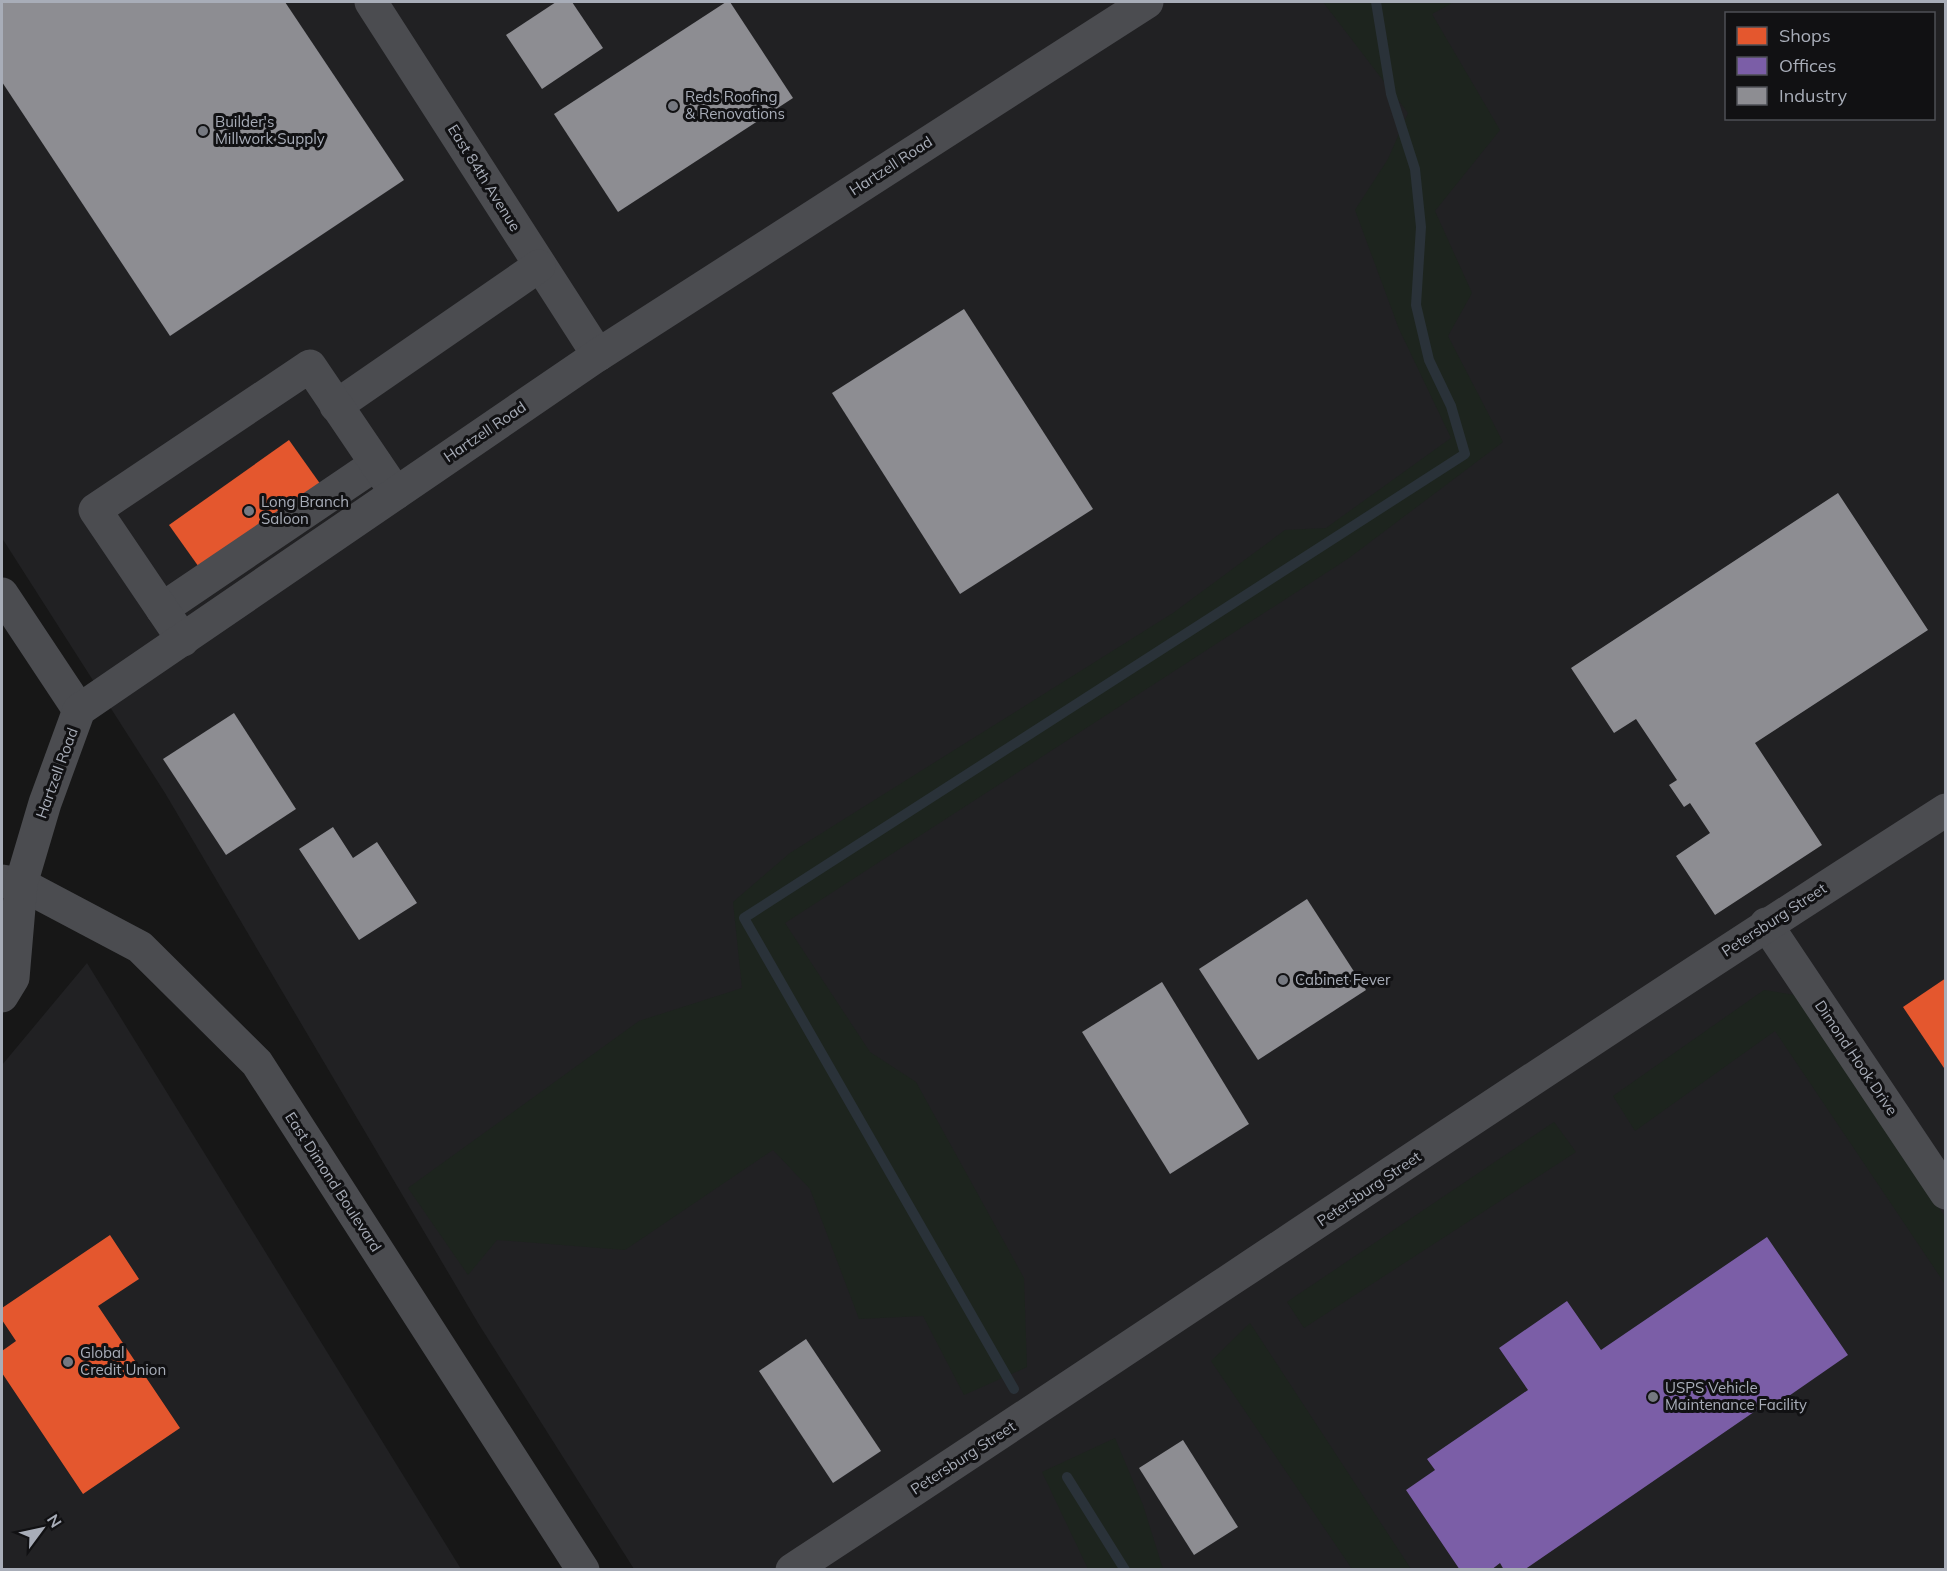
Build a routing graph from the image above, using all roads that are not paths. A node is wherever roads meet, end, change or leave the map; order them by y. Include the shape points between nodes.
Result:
1 (371, 2) edge
2 (1147, 2) edge
3 (539, 266) junction
4 (598, 355) junction
5 (336, 406) junction
6 (376, 464) junction
7 (396, 493) junction
8 (2, 594) edge
9 (162, 609) junction
10 (183, 640) junction
11 (79, 710) junction
12 (1946, 810) edge
13 (11, 882) edge
14 (1766, 924) junction
15 (2, 996) edge
16 (1946, 1193) edge
17 (583, 1569) edge
18 (792, 1569) edge

1 - 3 street, East 84th Avenue
2 - 4 street, Hartzell Road
3 - 4 street, East 84th Avenue
3 - 5 street
4 - 7 street, Hartzell Road
5 - 6 street
5 - 9 street via 310,366 95,510
6 - 7 street
6 - 9 street
7 - 10 street, Hartzell Road
8 - 11 street
9 - 10 street
10 - 11 street, Hartzell Road
11 - 13 street, Hartzell Road
12 - 14 street, Petersburg Street
13 - 15 street, Hartzell Road via 13,978
13 - 17 street, East Dimond Boulevard via 140,946 257,1063
14 - 16 street, Dimond Hook Drive
14 - 18 street, Petersburg Street

